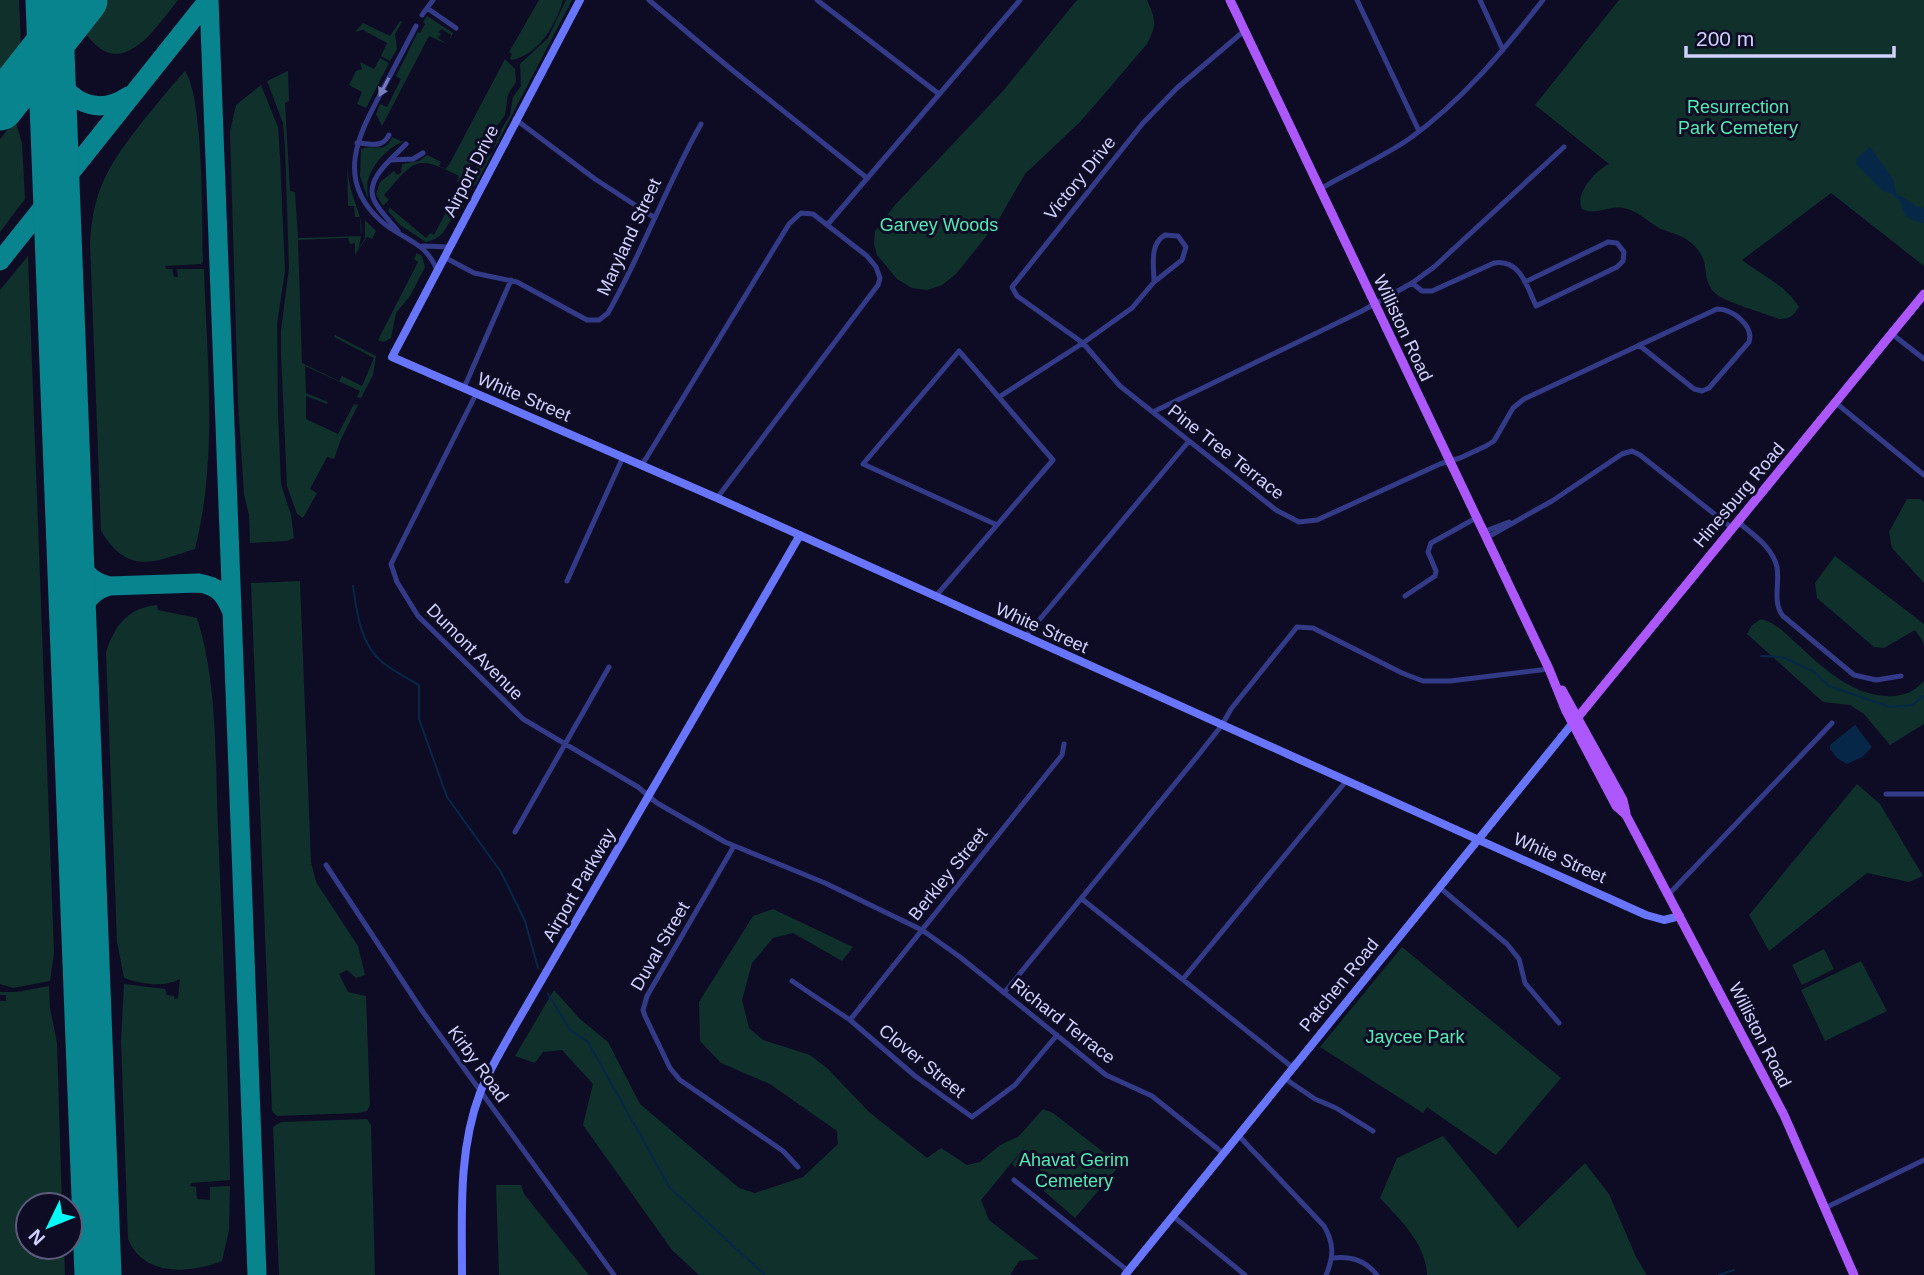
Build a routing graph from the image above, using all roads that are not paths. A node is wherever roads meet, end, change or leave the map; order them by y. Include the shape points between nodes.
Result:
1 (433, 0) edge
2 (580, 0) edge
3 (649, 0) edge
4 (817, 0) edge
5 (1020, 0) edge
6 (1230, 0) edge
7 (1357, 0) edge
8 (1480, 0) edge
9 (1543, 0) edge
10 (427, 8) junction
11 (422, 15) dead end
12 (416, 26) dead end
13 (456, 28) dead end
14 (1244, 31) junction
15 (1503, 50) junction
16 (939, 94) junction
17 (515, 119) junction
18 (701, 124) dead end
19 (1419, 131) junction
20 (389, 135) dead end
21 (357, 143) junction
22 (406, 144) dead end
23 (1564, 147) dead end
24 (424, 153) dead end
25 (391, 160) junction
26 (867, 178) junction
27 (1320, 189) junction
28 (655, 218) junction
29 (828, 224) junction
30 (401, 234) junction
31 (417, 243) junction
32 (449, 247) junction
33 (444, 257) junction
34 (437, 270) junction
35 (512, 280) junction
36 (1154, 282) junction
37 (1525, 282) junction
38 (1412, 283) junction
39 (1924, 294) edge
40 (1375, 304) junction
41 (1892, 334) junction
42 (1083, 343) junction
43 (1639, 345) junction
44 (392, 356) joint
45 (1924, 359) edge
46 (464, 388) junction
47 (476, 394) junction
48 (999, 397) junction
49 (1836, 403) junction
50 (1153, 412) junction
51 (1189, 441) junction
52 (623, 457) junction
53 (1449, 461) junction
54 (642, 465) junction
55 (1924, 475) edge
56 (717, 498) junction
57 (1476, 518) junction
58 (997, 525) junction
59 (1734, 525) junction
60 (800, 535) junction
61 (1484, 535) junction
62 (567, 581) dead end
63 (1405, 596) dead end
64 (935, 597) junction
65 (1025, 638) junction
66 (609, 667) dead end
67 (1549, 669) junction
68 (1901, 676) dead end
69 (1575, 720) junction
70 (1832, 723) dead end
71 (1222, 725) junction
72 (1064, 744) dead end
73 (565, 745) junction
74 (1347, 780) junction
75 (1886, 794) dead end
76 (1924, 794) edge
77 (650, 796) junction
78 (515, 832) dead end
79 (1479, 839) junction
80 (734, 846) junction
81 (326, 865) dead end
82 (1439, 887) junction
83 (1668, 894) junction
84 (1082, 899) junction
85 (1680, 916) junction
86 (922, 930) junction
87 (1183, 979) junction
88 (792, 981) dead end
89 (1004, 993) junction
90 (850, 1020) junction
91 (1559, 1023) dead end
92 (1057, 1035) junction
93 (1292, 1067) junction
94 (1284, 1078) junction
95 (481, 1091) junction
96 (1373, 1131) dead end
97 (1238, 1135) junction
98 (1223, 1153) junction
99 (1924, 1160) edge
100 (798, 1167) dead end
101 (1014, 1180) dead end
102 (1825, 1208) junction
103 (1173, 1216) junction
104 (1332, 1258) junction
105 (1127, 1273) edge
106 (462, 1275) edge
107 (614, 1275) edge
108 (1245, 1275) edge
109 (1326, 1275) edge
110 (1377, 1275) edge
111 (1854, 1275) edge

1 - 10 street
2 - 17 main road, Airport Drive
3 - 26 street
4 - 16 street
5 - 16 street
6 - 14 main road, Williston Road
7 - 19 street
8 - 15 street
9 - 15 street
10 - 11 street
10 - 13 street
12 -> 21 street
14 - 27 main road, Williston Road
14 - 42 street, Victory Drive via 1153,112 1013,284 1014,293
15 - 19 street
16 - 26 street
17 - 28 street
17 - 32 main road, Airport Drive
18 - 28 street, Maryland Street
19 - 27 street
20 - 21 street via 378,145
21 - 30 street via 359,190 376,216
22 - 25 street
23 - 38 street
24 - 25 street via 413,159
25 - 30 street via 374,179 372,192
26 - 29 street
27 - 40 main road, Williston Road
28 - 35 street, Maryland Street via 636,262 602,319 587,320
29 - 54 street via 813,214 801,213 789,224
29 - 56 street via 867,256 880,278 874,292
30 - 31 street
31 - 32 street
31 - 34 street via 431,256
32 - 33 main road, Airport Drive
33 - 34 main road, Airport Drive
33 - 35 street, Maryland Street via 474,273
34 - 44 main road, Airport Drive
35 - 46 street
36 - 36 street via 1184,257 1185,244 1178,236 1165,234 1157,241
36 - 42 street via 1137,303
37 - 37 street via 1608,242 1617,243 1624,253 1617,267 1536,306
37 - 38 street via 1512,265 1499,262 1432,291 1422,291
38 - 40 street
39 - 41 main road, Hinesburg Road
40 - 50 street
40 - 53 main road, Williston Road
41 - 45 street
41 - 49 main road, Hinesburg Road
42 - 48 street
42 - 50 street, Pine Tree Terrace via 1115,382
43 - 43 street, Pine Tree Terrace via 1694,389 1704,391 1751,334 1746,325 1720,309
43 - 53 street, Pine Tree Terrace via 1524,399 1513,408 1494,441
44 - 46 main road, White Street
46 - 47 main road, White Street
47 - 52 main road, White Street
47 - 73 street, Dumont Avenue via 395,554 392,569 428,627 523,719
48 - 58 street via 1053,460
48 - 58 street via 959,351 863,464
49 - 55 street
49 - 59 main road, Hinesburg Road
50 - 51 street, Pine Tree Terrace
51 - 53 street, Pine Tree Terrace via 1276,510 1299,522 1322,519
51 - 65 street
52 - 54 main road, White Street
52 - 62 street
53 - 57 main road, Williston Road
54 - 56 main road, White Street
56 - 60 main road, White Street
57 - 61 main road, Williston Road
57 - 63 street via 1431,543 1428,552 1435,576
58 - 64 street
59 - 61 street via 1632,451 1552,501
59 - 68 street via 1762,542 1773,557 1777,604 1783,617 1854,675 1876,680
59 - 69 main road, Hinesburg Road
60 - 64 main road, White Street
60 - 77 main road, Airport Parkway
61 - 67 main road, Williston Road
64 - 65 main road, White Street
65 - 71 main road, White Street
66 - 73 street
67 - 69 main road, Williston Road
67 - 71 street via 1423,681 1314,628 1300,626
69 - 79 main road, Patchen Road
69 - 83 main road, Williston Road via 1623,800 1626,815
70 - 83 street
71 - 74 main road, White Street
71 - 84 street
72 - 86 street, Berkley Street via 1062,755
73 - 77 street, Dumont Avenue
73 - 78 street
74 - 79 main road, White Street
74 - 87 street
75 - 76 street
77 - 80 street, Dumont Avenue
77 - 95 main road, Airport Parkway
79 - 82 main road, Patchen Road
79 - 85 main road, White Street via 1646,915 1664,920
80 - 86 street, Richard Terrace
80 - 100 street, Duval Street via 643,1010 680,1080 783,1151
81 - 95 street, Kirby Road
82 - 91 street via 1507,944 1519,960 1525,983
82 - 93 main road, Patchen Road
83 - 85 main road, Williston Road
84 - 87 street
84 - 89 street
85 - 102 main road, Williston Road via 1784,1115
86 - 89 street, Richard Terrace
86 - 90 street, Berkley Street
87 - 93 street
88 - 90 street, Clover Street
89 - 92 street, Richard Terrace
90 - 92 street, Clover Street via 972,1117 1015,1085
92 - 98 street, Richard Terrace via 1106,1075 1152,1096
93 - 94 main road, Patchen Road
94 - 96 street
94 - 97 main road, Patchen Road
95 - 106 main road, Airport Parkway via 468,1133 464,1170
95 - 107 street, Kirby Road
97 - 98 main road, Patchen Road
97 - 104 street via 1324,1226
98 - 103 main road, Patchen Road
99 - 102 street
101 - 105 street
102 - 111 main road, Williston Road
103 - 105 main road, Patchen Road
103 - 108 street
104 - 109 street
104 - 110 street via 1357,1259

